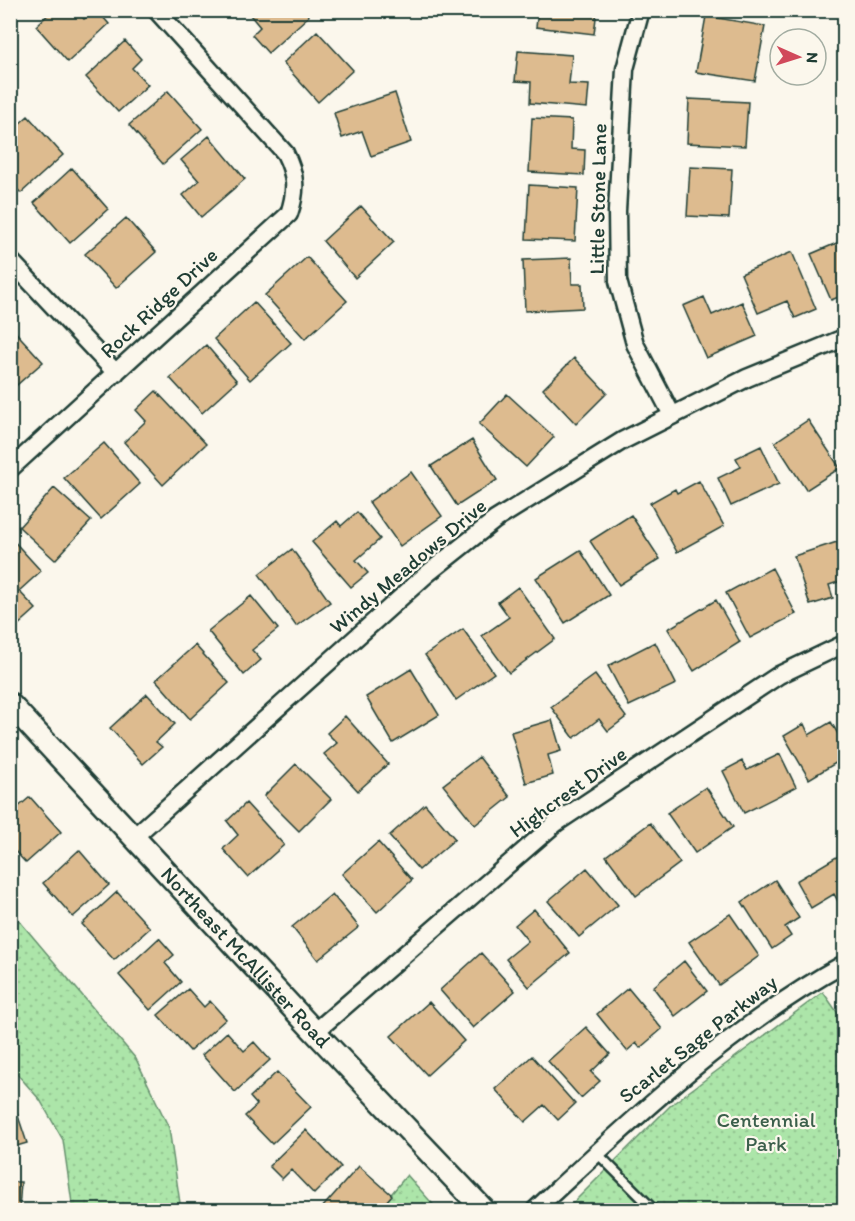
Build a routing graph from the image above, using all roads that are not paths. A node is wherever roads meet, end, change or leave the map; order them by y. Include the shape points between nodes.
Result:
1 (156, 10) edge
2 (641, 10) edge
3 (10, 260) edge
4 (844, 338) edge
5 (116, 373) junction
6 (672, 415) junction
7 (10, 469) edge
8 (844, 644) edge
9 (10, 704) edge
10 (134, 837) junction
11 (844, 964) edge
12 (315, 1032) junction
13 (597, 1153) junction
14 (484, 1210) edge
15 (535, 1210) edge
16 (654, 1210) edge

1 - 5 street, Rock Ridge Drive via 285,153 295,173 295,196 289,214
2 - 6 street, Little Stone Lane via 625,69 617,212 618,281 635,344
3 - 5 street
4 - 6 street, Windy Meadows Drive via 747,378
5 - 7 street, Rock Ridge Drive
6 - 10 street, Windy Meadows Drive via 622,441 495,520 427,574
8 - 12 street, Highcrest Drive via 779,675 556,823
9 - 10 street, Northeast McAllister Road
10 - 12 street, Northeast McAllister Road
11 - 13 street, Scarlet Sage Parkway via 797,990 670,1085
12 - 14 street, Northeast McAllister Road
13 - 15 street, Scarlet Sage Parkway
13 - 16 lane

